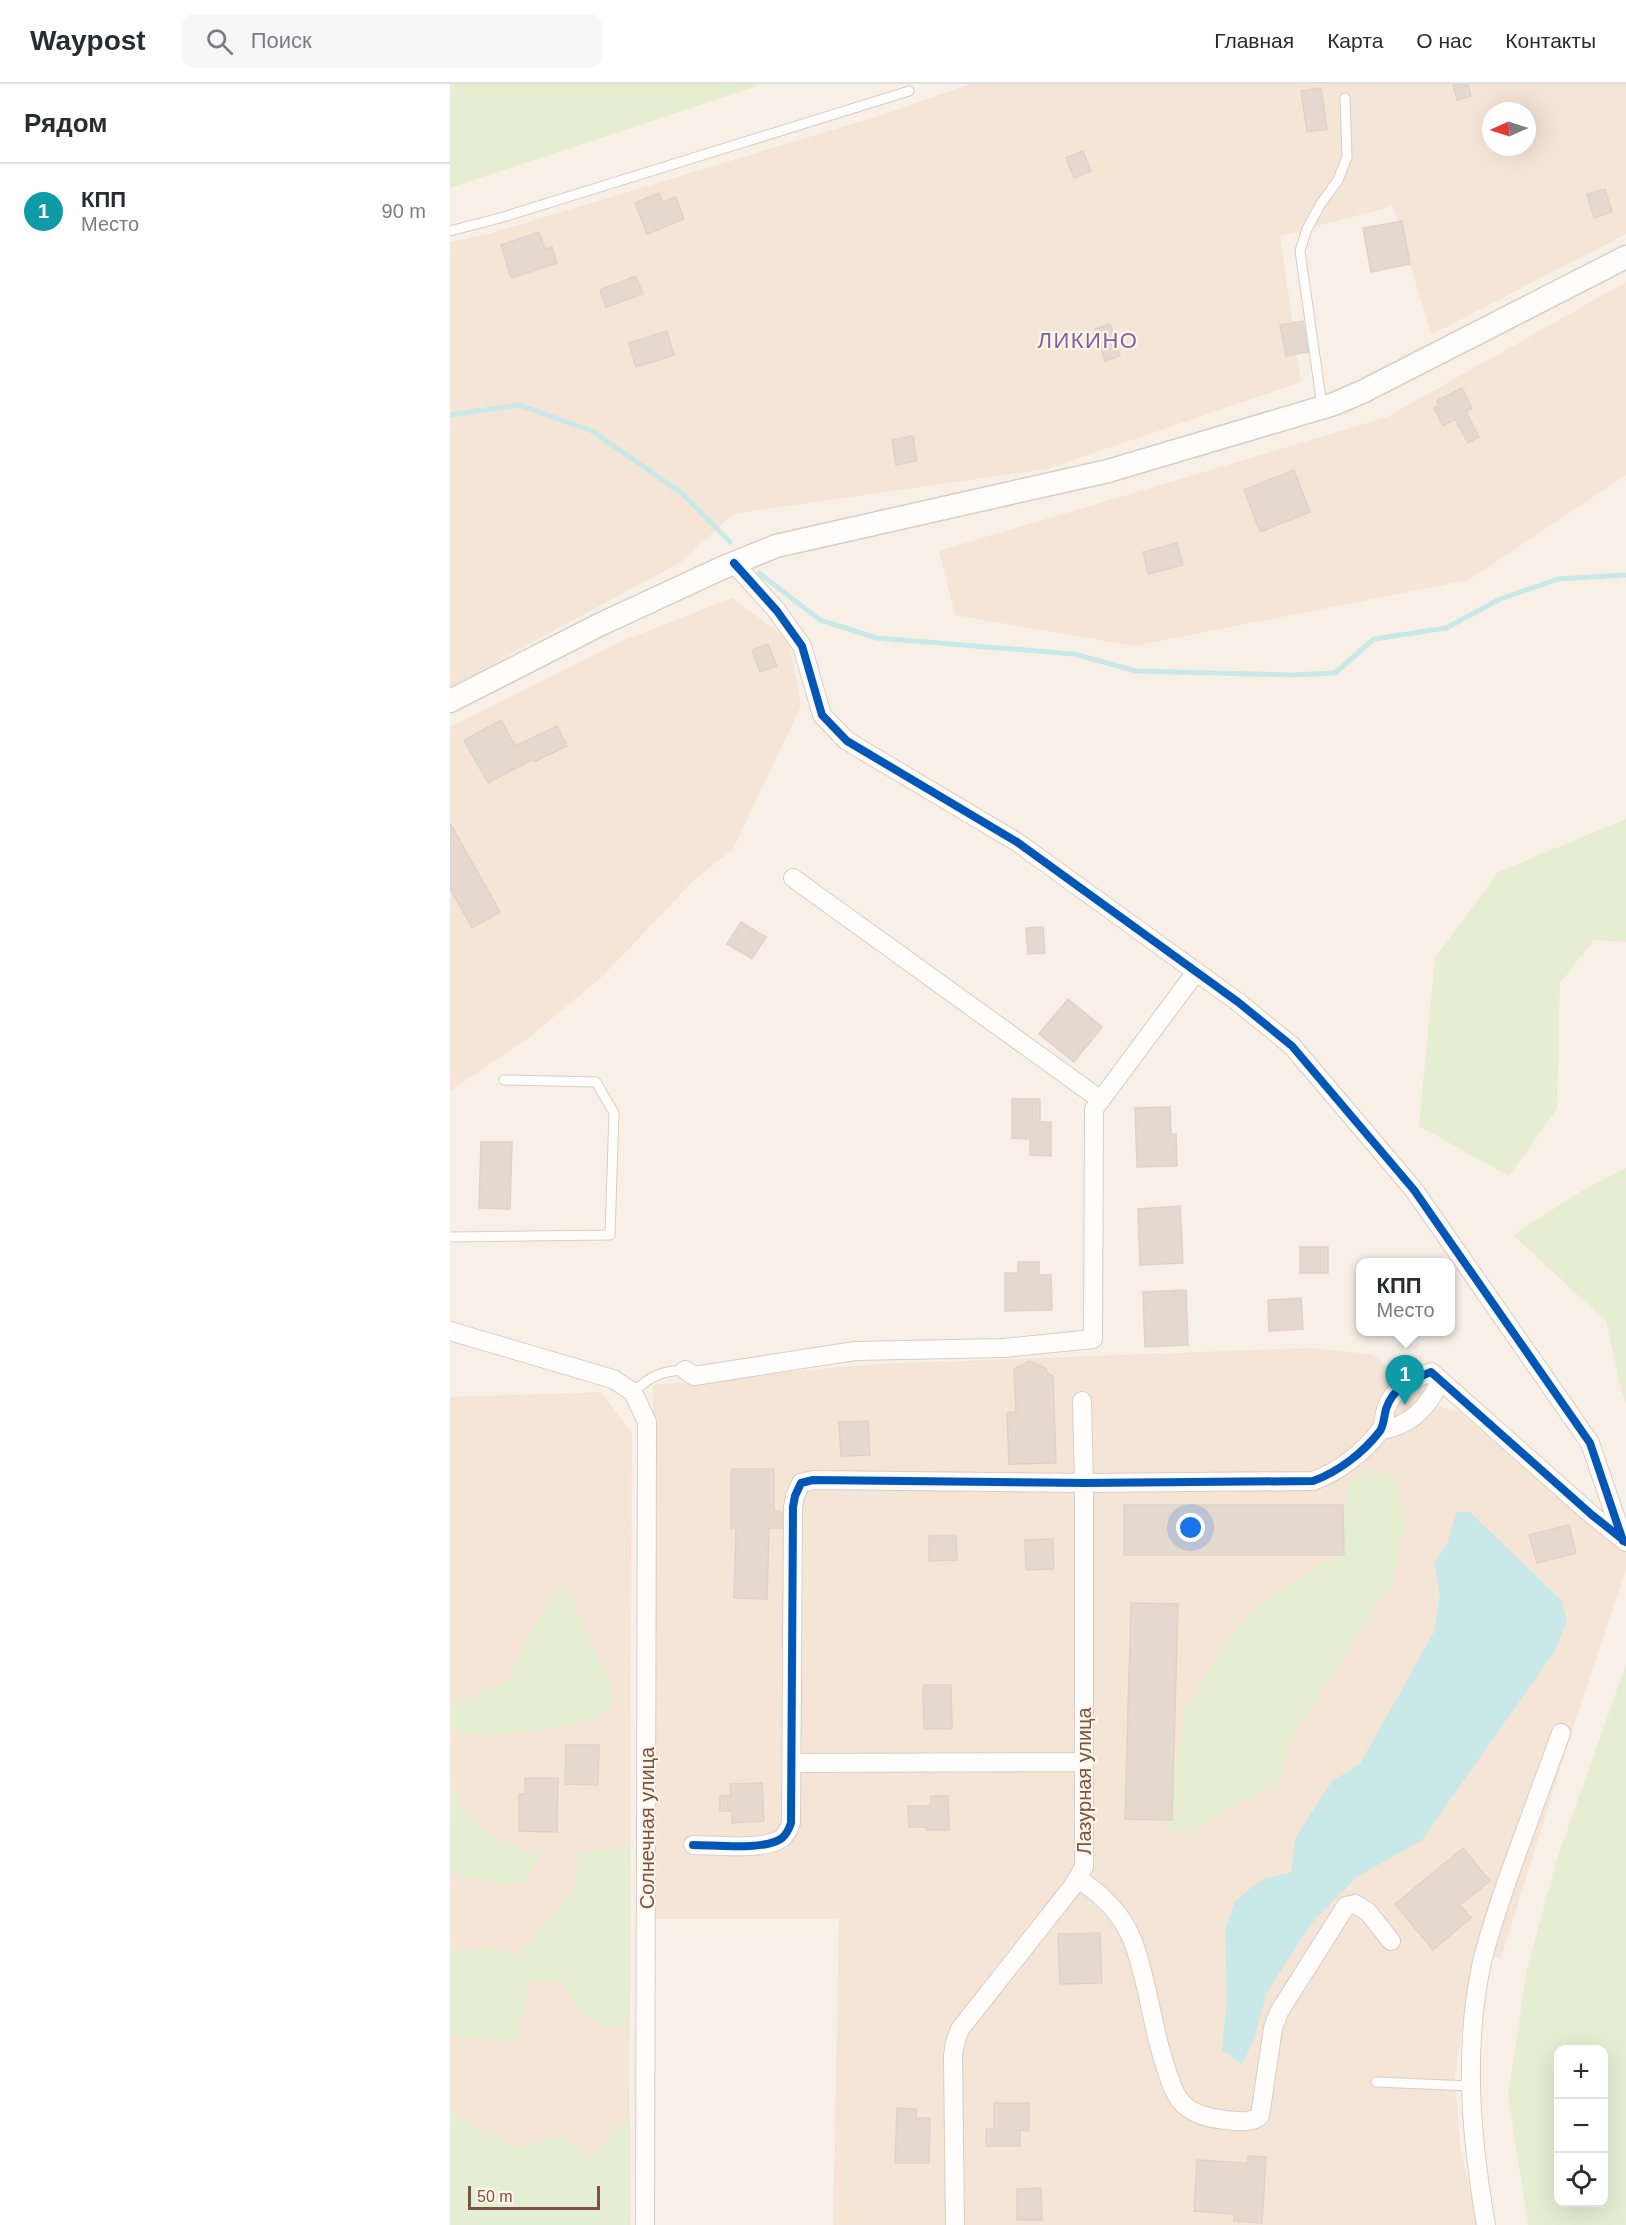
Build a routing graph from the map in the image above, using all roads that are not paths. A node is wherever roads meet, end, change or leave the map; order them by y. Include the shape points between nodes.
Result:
1 (909, 91) dead end
2 (1345, 98) dead end
3 (450, 231) edge
4 (1626, 257) edge
5 (1322, 408) junction
6 (734, 563) junction
7 (450, 701) edge
8 (793, 878) dead end
9 (1196, 972) junction
10 (504, 1080) dead end
11 (1101, 1100) junction
12 (450, 1237) edge
13 (450, 1331) edge
14 (685, 1370) joint
15 (1436, 1376) junction
16 (633, 1392) junction
17 (1082, 1401) dead end
18 (1381, 1430) junction
19 (1084, 1483) junction
20 (1625, 1541) edge
21 (1561, 1733) dead end
22 (1084, 1762) junction
23 (792, 1763) junction
24 (693, 1845) dead end
25 (1078, 1879) junction
26 (1391, 1941) dead end
27 (1376, 2082) dead end
28 (1471, 2086) junction
29 (645, 2225) edge
30 (955, 2225) edge
31 (1486, 2225) edge

1 - 3 lane
2 - 5 lane via 1347,157 1338,180 1307,229 1300,251
4 - 5 street via 1364,391
5 - 6 street via 1108,471 776,546
6 - 7 street via 599,625
6 - 9 street via 802,646 822,715 847,741 1017,842
8 - 11 street
9 - 11 street
9 - 20 street via 1292,1046 1414,1190 1590,1443
10 - 12 lane via 596,1082 614,1113 610,1235
11 - 14 street via 1094,1109 1093,1339 1003,1348 855,1351 694,1376
13 - 16 street via 613,1379
14 - 16 lane via 649,1378
15 - 18 street via 1430,1399 1419,1412 1399,1426
15 - 18 street via 1400,1387 1388,1403
15 - 20 street
16 - 29 street, Солнечная улица via 648,1432
17 - 19 street, Лазурная улица
18 - 19 street via 1346,1464 1313,1481
19 - 22 street, Лазурная улица
19 - 23 street via 801,1483 793,1507
21 - 28 street via 1482,1961
22 - 23 street
22 - 25 street, Лазурная улица via 1084,1867
23 - 24 street via 791,1823 780,1840 760,1845
25 - 26 street via 1113,1908 1131,1939 1176,2093 1191,2110 1220,2119 1254,2121 1260,2116 1273,2028 1279,2012 1346,1906 1354,1904 1368,1912
25 - 30 street, Лазурная улица via 960,2029 955,2043
27 - 28 lane
28 - 31 street via 1477,2171

